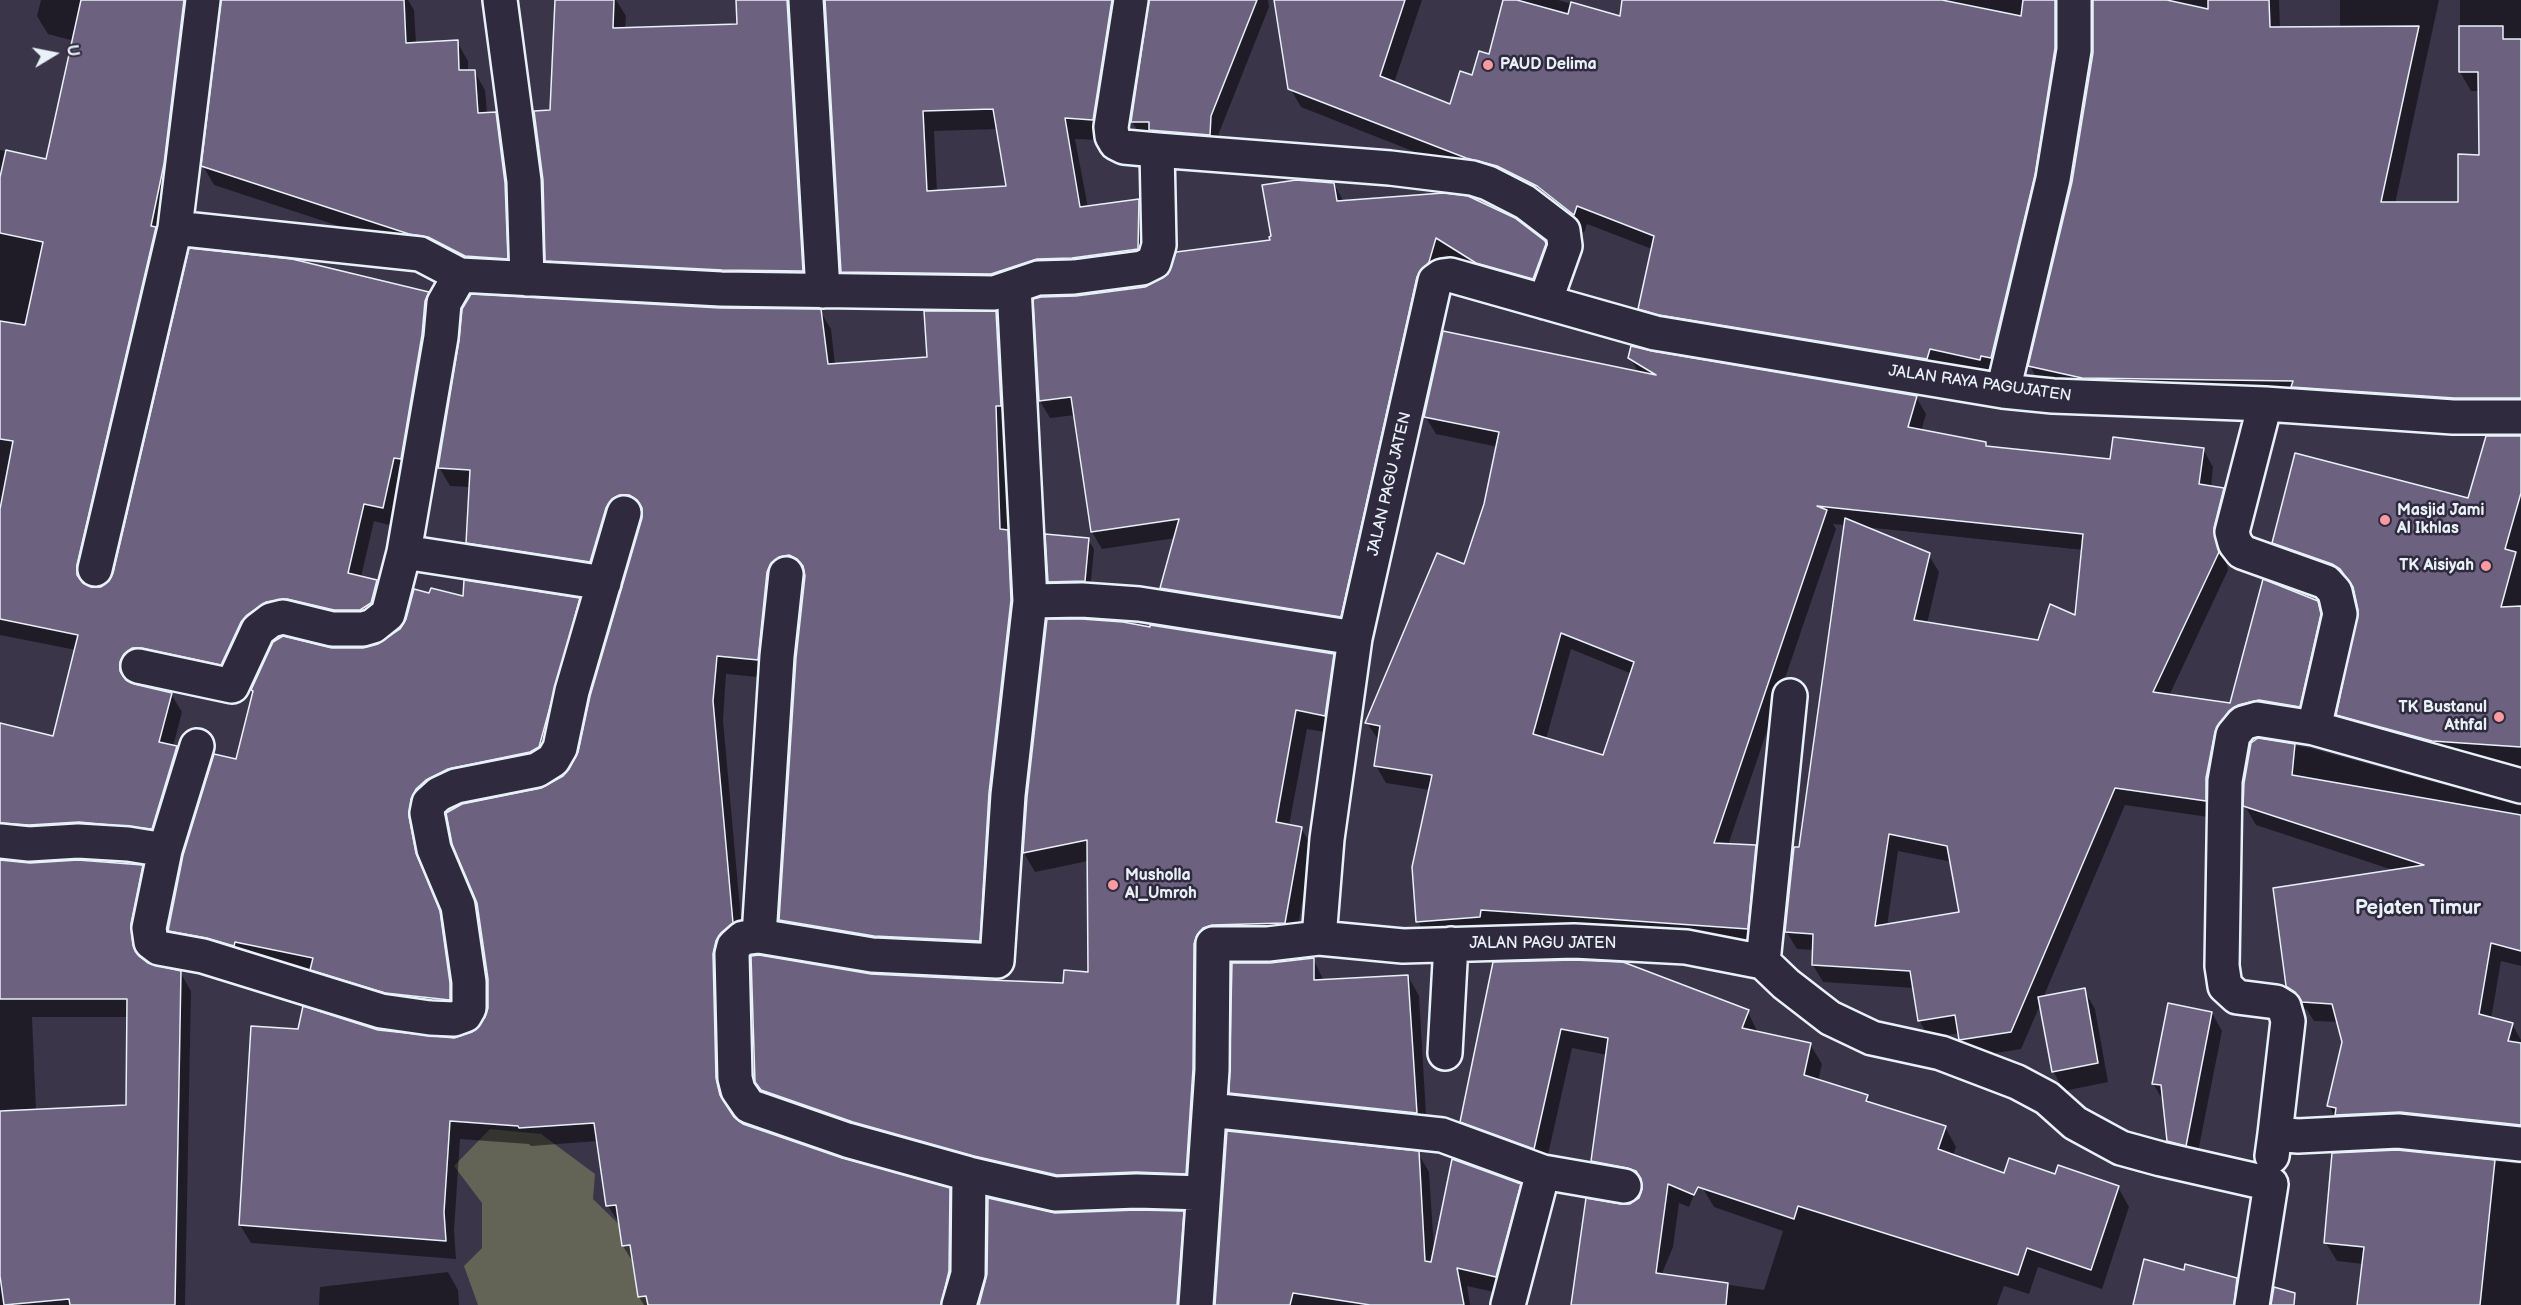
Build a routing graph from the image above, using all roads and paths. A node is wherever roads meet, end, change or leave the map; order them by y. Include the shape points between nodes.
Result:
1 (203, 0) edge
2 (500, 0) edge
3 (806, 0) edge
4 (1131, 0) edge
5 (2074, 0) edge
6 (1157, 150) junction
7 (176, 228) junction
8 (460, 274) junction
9 (1450, 275) joint
10 (527, 279) junction
11 (1014, 287) junction
12 (823, 291) junction
13 (1545, 302) junction
14 (2003, 390) junction
15 (2265, 404) junction
16 (2521, 417) edge
17 (624, 513) dead end
18 (404, 552) junction
19 (95, 569) dead end
20 (786, 574) dead end
21 (604, 583) junction
22 (1030, 602) junction
23 (1355, 638) junction
24 (138, 666) dead end
25 (1790, 696) dead end
26 (2314, 729) junction
27 (197, 746) dead end
28 (2521, 786) edge
29 (0, 841) edge
30 (165, 850) junction
31 (759, 936) junction
32 (1319, 938) junction
33 (1451, 944) junction
34 (1763, 962) junction
35 (1445, 1053) dead end
36 (1210, 1110) junction
37 (2275, 1134) junction
38 (2521, 1144) edge
39 (1543, 1172) junction
40 (969, 1174) junction
41 (2271, 1184) junction
42 (1624, 1186) dead end
43 (1203, 1193) junction
44 (959, 1305) edge
45 (1196, 1305) edge
46 (1508, 1305) edge
47 (2252, 1305) edge

1 - 7 street
2 - 10 street via 524,181
3 - 12 street
4 - 6 street via 1112,136 1124,147
5 - 14 street via 2074,50 2053,179
6 - 11 street via 1159,245 1154,262 1142,268 1038,278
6 - 13 street via 1390,168 1488,183 1525,202 1563,231 1565,246
7 - 8 street via 420,254
7 - 19 street
8 - 10 street
8 - 18 street via 444,303
9 - 13 street, JALAN RAYA PAGUJATEN
9 - 23 street, JALAN PAGU JATEN via 1435,281
10 - 12 street
11 - 12 street via 994,293
11 - 22 street
13 - 14 street, JALAN RAYA PAGUJATEN via 1655,333
14 - 15 street, JALAN RAYA PAGUJATEN via 2053,396
15 - 16 street, JALAN RAYA PAGUJATEN via 2453,417
15 - 26 street via 2232,532 2242,552 2326,582 2335,592 2340,614
17 - 21 street
18 - 21 street
18 - 24 street via 388,614 373,626 344,630 283,617 271,620 258,630 232,686
20 - 31 street
21 - 30 street via 572,691 560,748 553,760 537,770 456,786 429,803 427,813 434,849 458,906 469,982 469,1008 465,1015 454,1019 430,1018 381,1011 203,956 159,948 151,942 149,928
22 - 23 street via 1139,604
22 - 31 street via 1008,795 997,962 872,955
23 - 32 street, JALAN PAGU JATEN via 1327,839
25 - 34 street
26 - 28 street
26 - 37 street via 2257,719 2242,723 2233,735 2225,781 2222,966 2225,986 2237,997 2281,1004 2288,1021
27 - 30 street
29 - 30 street via 78,841
31 - 40 street via 743,938 732,954 735,1078 742,1099 749,1106 847,1140
32 - 33 street, JALAN PAGU JATEN via 1402,946
32 - 36 street via 1268,944 1213,944
33 - 34 street, JALAN PAGU JATEN via 1574,941 1686,947
33 - 35 street
34 - 41 street via 1830,1018 1872,1038 1941,1053 2017,1082 2047,1098 2075,1123 2121,1148
36 - 39 street via 1442,1135
36 - 43 street
37 - 38 street via 2398,1131
37 - 41 street
39 - 42 street
39 - 46 street
40 - 43 street via 1055,1194
40 - 44 street via 968,1275
41 - 47 street
43 - 45 street

